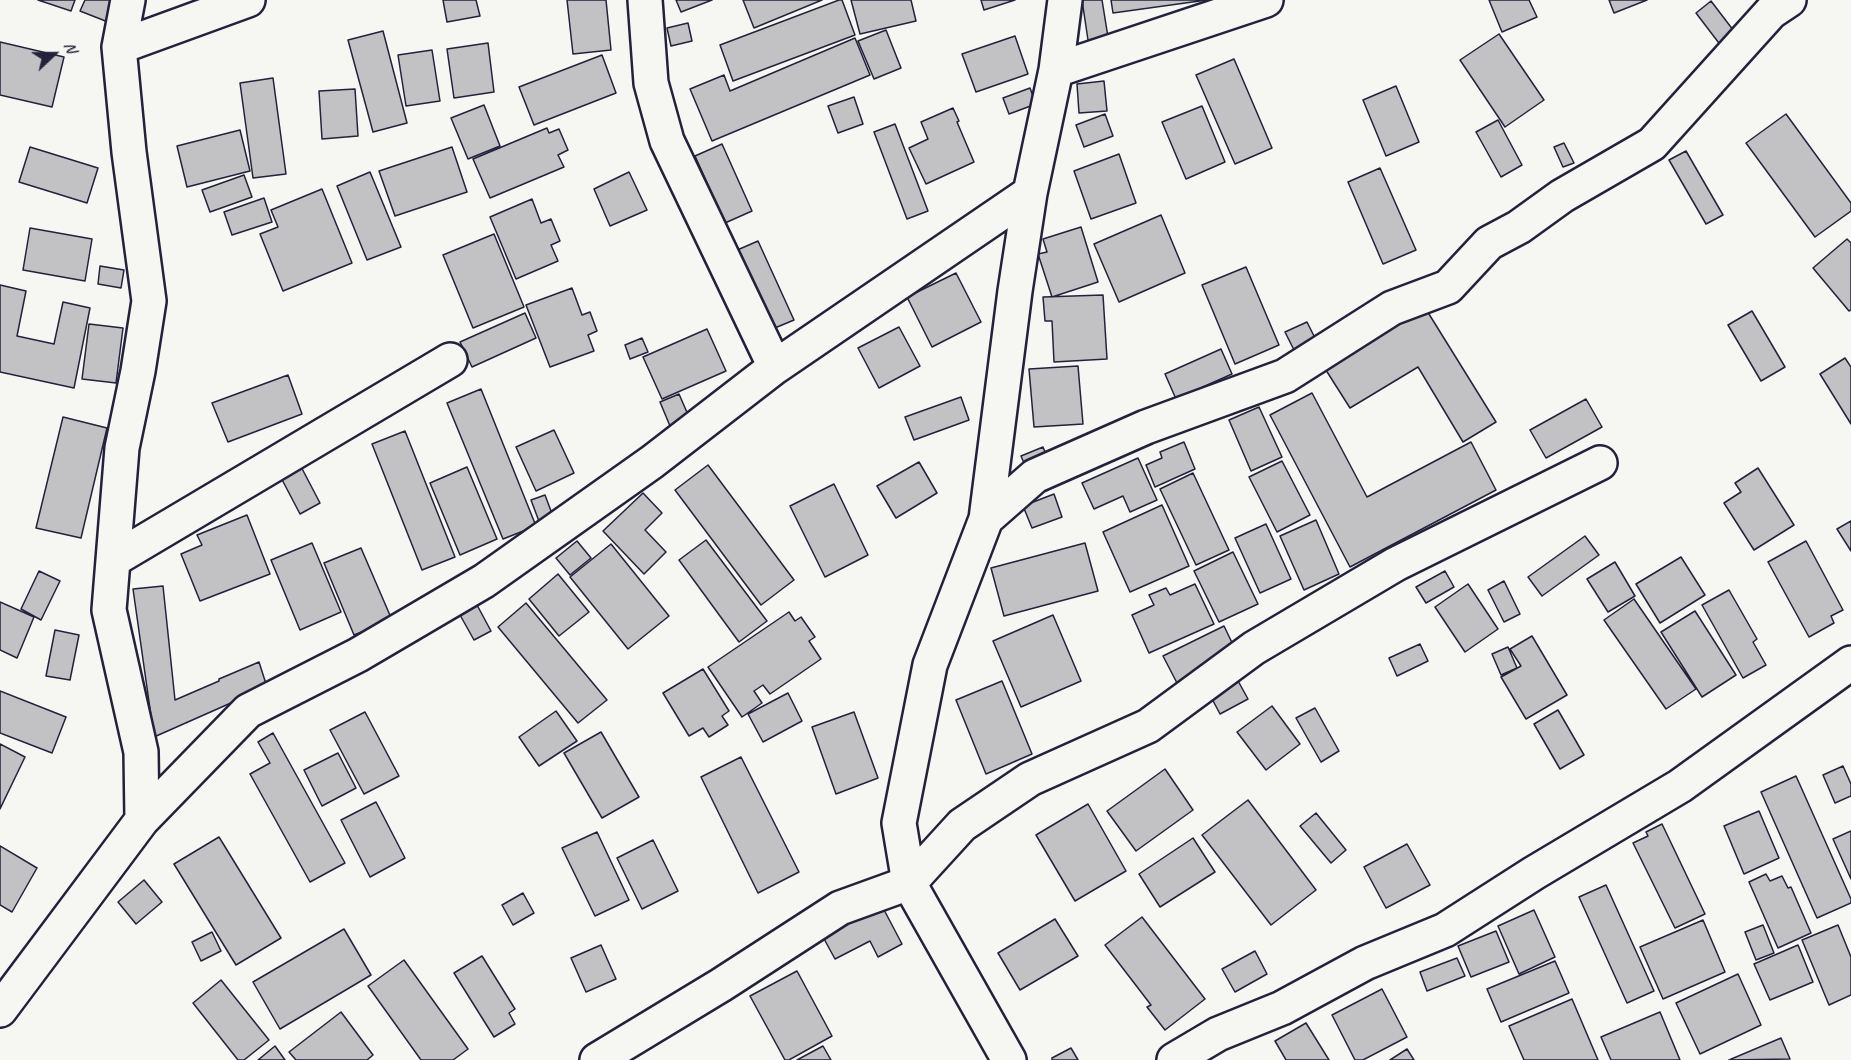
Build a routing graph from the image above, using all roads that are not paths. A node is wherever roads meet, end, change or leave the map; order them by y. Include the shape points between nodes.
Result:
1 (128, 0) edge
2 (248, 0) edge
3 (645, 0) edge
4 (1065, 0) edge
5 (1266, 0) edge
6 (1789, 0) edge
7 (119, 47) junction
8 (1056, 70) junction
9 (1030, 193) junction
10 (450, 360) dead end
11 (775, 367) junction
12 (1600, 463) dead end
13 (986, 519) junction
14 (113, 560) junction
15 (1851, 663) edge
16 (142, 820) junction
17 (909, 883) junction
18 (0, 1010) edge
19 (597, 1060) edge
20 (1009, 1060) edge
21 (1174, 1060) edge

1 - 7 street
2 - 7 street
3 - 11 street via 651,83 667,141
4 - 8 street
5 - 8 street
6 - 13 street via 1771,12 1652,144 1489,243 1448,287 1392,308 1285,376 1146,427 1035,477
7 - 14 street via 149,301 122,448
8 - 9 street
9 - 11 street
9 - 13 street
10 - 14 street
11 - 16 street via 652,462 484,581 358,655 248,711
12 - 17 street via 1396,564 1254,648 1148,726 1030,779 962,825
13 - 17 street via 930,665 899,823
14 - 16 street via 109,610 141,752
15 - 21 street via 1680,786 1445,930 1365,963 1282,1008 1218,1034
16 - 18 street
17 - 19 street via 840,908
17 - 20 street

